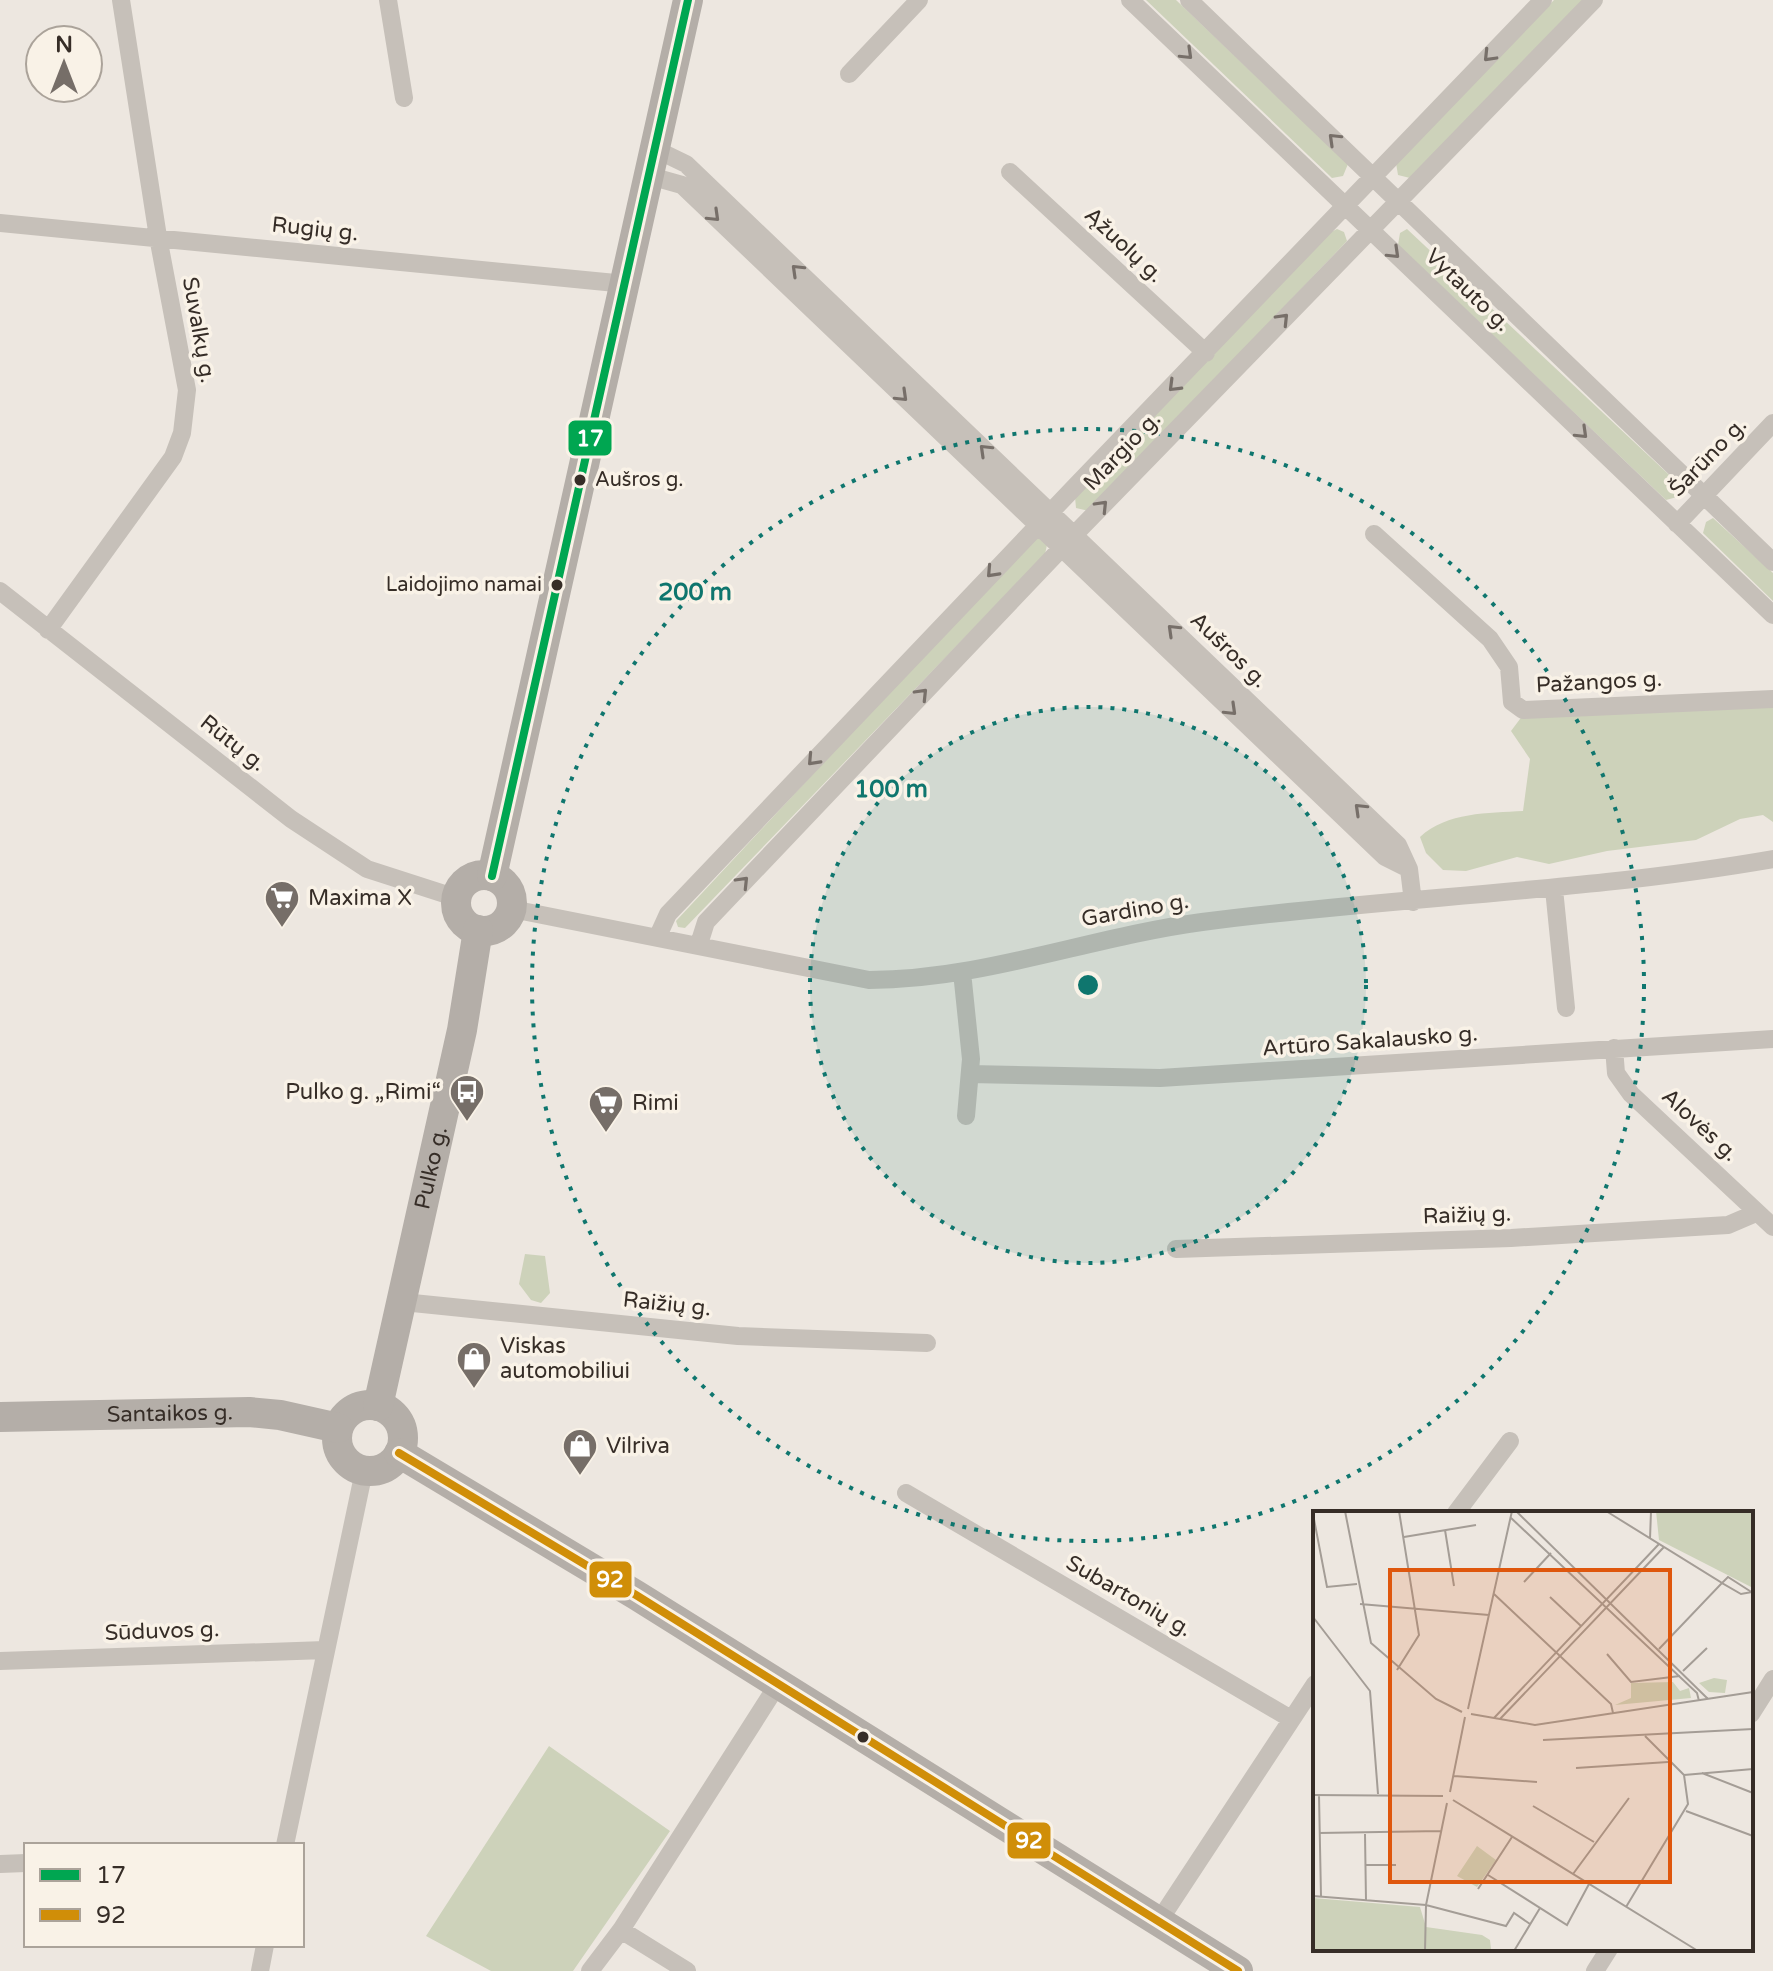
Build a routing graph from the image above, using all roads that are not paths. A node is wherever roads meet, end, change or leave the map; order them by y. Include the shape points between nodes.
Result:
1 (121, 0) edge
2 (388, 0) edge
3 (688, 0) edge
4 (919, 0) edge
5 (1130, 0) edge
6 (1189, 0) edge
7 (1543, 0) edge
8 (1594, 0) edge
9 (849, 74) dead end
10 (404, 98) dead end
11 (652, 162) junction
12 (1010, 172) dead end
13 (1374, 178) junction
14 (1398, 201) junction
15 (1346, 207) junction
16 (0, 223) edge
17 (1370, 230) junction
18 (158, 237) junction
19 (626, 284) junction
20 (1206, 353) junction
21 (1773, 423) edge
22 (1704, 496) junction
23 (1043, 518) junction
24 (1677, 524) junction
25 (1374, 534) dead end
26 (1068, 542) junction
27 (1773, 562) edge
28 (0, 591) edge
29 (1773, 615) edge
30 (48, 630) junction
31 (1773, 699) edge
32 (1773, 859) edge
33 (492, 876) junction
34 (1554, 889) junction
35 (457, 898) junction
36 (1413, 902) junction
37 (512, 909) junction
38 (478, 930) junction
39 (658, 936) junction
40 (699, 944) junction
41 (962, 972) junction
42 (1566, 1008) dead end
43 (1773, 1039) edge
44 (1614, 1048) junction
45 (970, 1074) junction
46 (966, 1116) dead end
47 (1756, 1213) junction
48 (1773, 1227) edge
49 (1176, 1249) dead end
50 (403, 1302) junction
51 (927, 1343) dead end
52 (378, 1406) junction
53 (0, 1417) edge
54 (338, 1428) junction
55 (1510, 1441) dead end
56 (399, 1453) junction
57 (364, 1471) junction
58 (906, 1493) dead end
59 (1458, 1511) edge
60 (325, 1650) junction
61 (0, 1661) edge
62 (1773, 1679) edge
63 (778, 1684) junction
64 (1313, 1687) edge
65 (1753, 1711) edge
66 (1291, 1719) junction
67 (285, 1843) edge
68 (24, 1863) edge
69 (0, 1864) edge
70 (1159, 1921) junction
71 (621, 1930) junction
72 (265, 1947) edge
73 (1608, 1951) edge
74 (260, 1971) edge
75 (590, 1971) edge
76 (687, 1971) edge
77 (1238, 1971) edge
78 (1595, 1971) edge

1 - 18 street, Suvalkų g.
2 - 10 street
3 - 11 main road
4 - 9 street
5 -> 15 street, Vytauto g.
13 -> 6 street, Vytauto g.
7 -> 13 street, Margio g.
8 - 14 street, Margio g.
11 - 19 main road
11 -> 23 street, Aušros g.
23 -> 11 street, Aušros g. via 686,164
12 - 20 street, Ąžuolų g.
13 - 14 street, Vytauto g.
13 - 15 street, Margio g.
14 - 17 street, Margio g.
14 - 22 street, Vytauto g.
15 - 17 street, Vytauto g.
15 - 20 street, Margio g.
16 - 18 street, Rugių g.
17 -> 24 street, Vytauto g.
26 -> 17 street, Margio g.
18 - 19 street, Rugių g.
18 - 30 street, Suvalkų g. via 187,390 182,433 156,483
19 - 33 main road
20 -> 23 street, Margio g.
21 - 22 street, Šarūno g.
22 - 24 street, Šarūno g.
22 - 27 street, Vytauto g.
23 - 26 street, Aušros g.
23 -> 39 street, Margio g. via 668,914
24 - 29 street, Vytauto g.
25 - 31 street, Pažangos g. via 1490,639 1509,667 1512,702 1523,710
26 - 36 street, Aušros g. via 1398,845 1409,869
40 -> 26 street, Margio g. via 706,922
28 - 30 street, Rūtų g.
30 - 35 street, Rūtų g. via 291,819 367,869
32 - 34 street, Gardino g.
33 - 35 main road via 474,877
33 - 37 main road via 510,893
34 - 36 street, Gardino g.
34 - 42 street
35 - 38 main road via 463,922
36 - 41 street, Gardino g. via 1145,931
37 - 38 main road via 503,924
37 - 39 street, Gardino g.
38 - 50 main road, Pulko g. via 462,1030
39 - 40 street, Gardino g.
40 - 41 street, Gardino g. via 869,980
41 - 45 street
43 - 44 street, Artūro Sakalausko g.
44 - 45 street, Artūro Sakalausko g. via 1160,1078
44 - 47 street, Alovės g. via 1616,1073 1631,1094
45 - 46 street
47 - 48 street, Alovės g.
47 - 49 street, Raižių g. via 1712,1226
50 - 51 street, Raižių g. via 738,1336
50 - 52 main road, Pulko g.
52 - 54 main road via 358,1407
52 - 56 main road via 402,1429
53 - 54 main road, Santaikos g. via 249,1412
54 - 57 main road via 342,1456
55 - 59 street
56 - 57 main road via 381,1469
56 - 63 main road
57 - 60 street
58 - 66 street, Subartonių g.
60 - 61 street, Sūduvos g.
60 - 67 street
62 - 65 street
63 - 70 main road
63 - 71 street
64 - 66 street
66 - 70 street
68 - 69 street
70 - 77 main road
71 - 75 street
71 - 76 street
72 - 74 street
73 - 78 street

